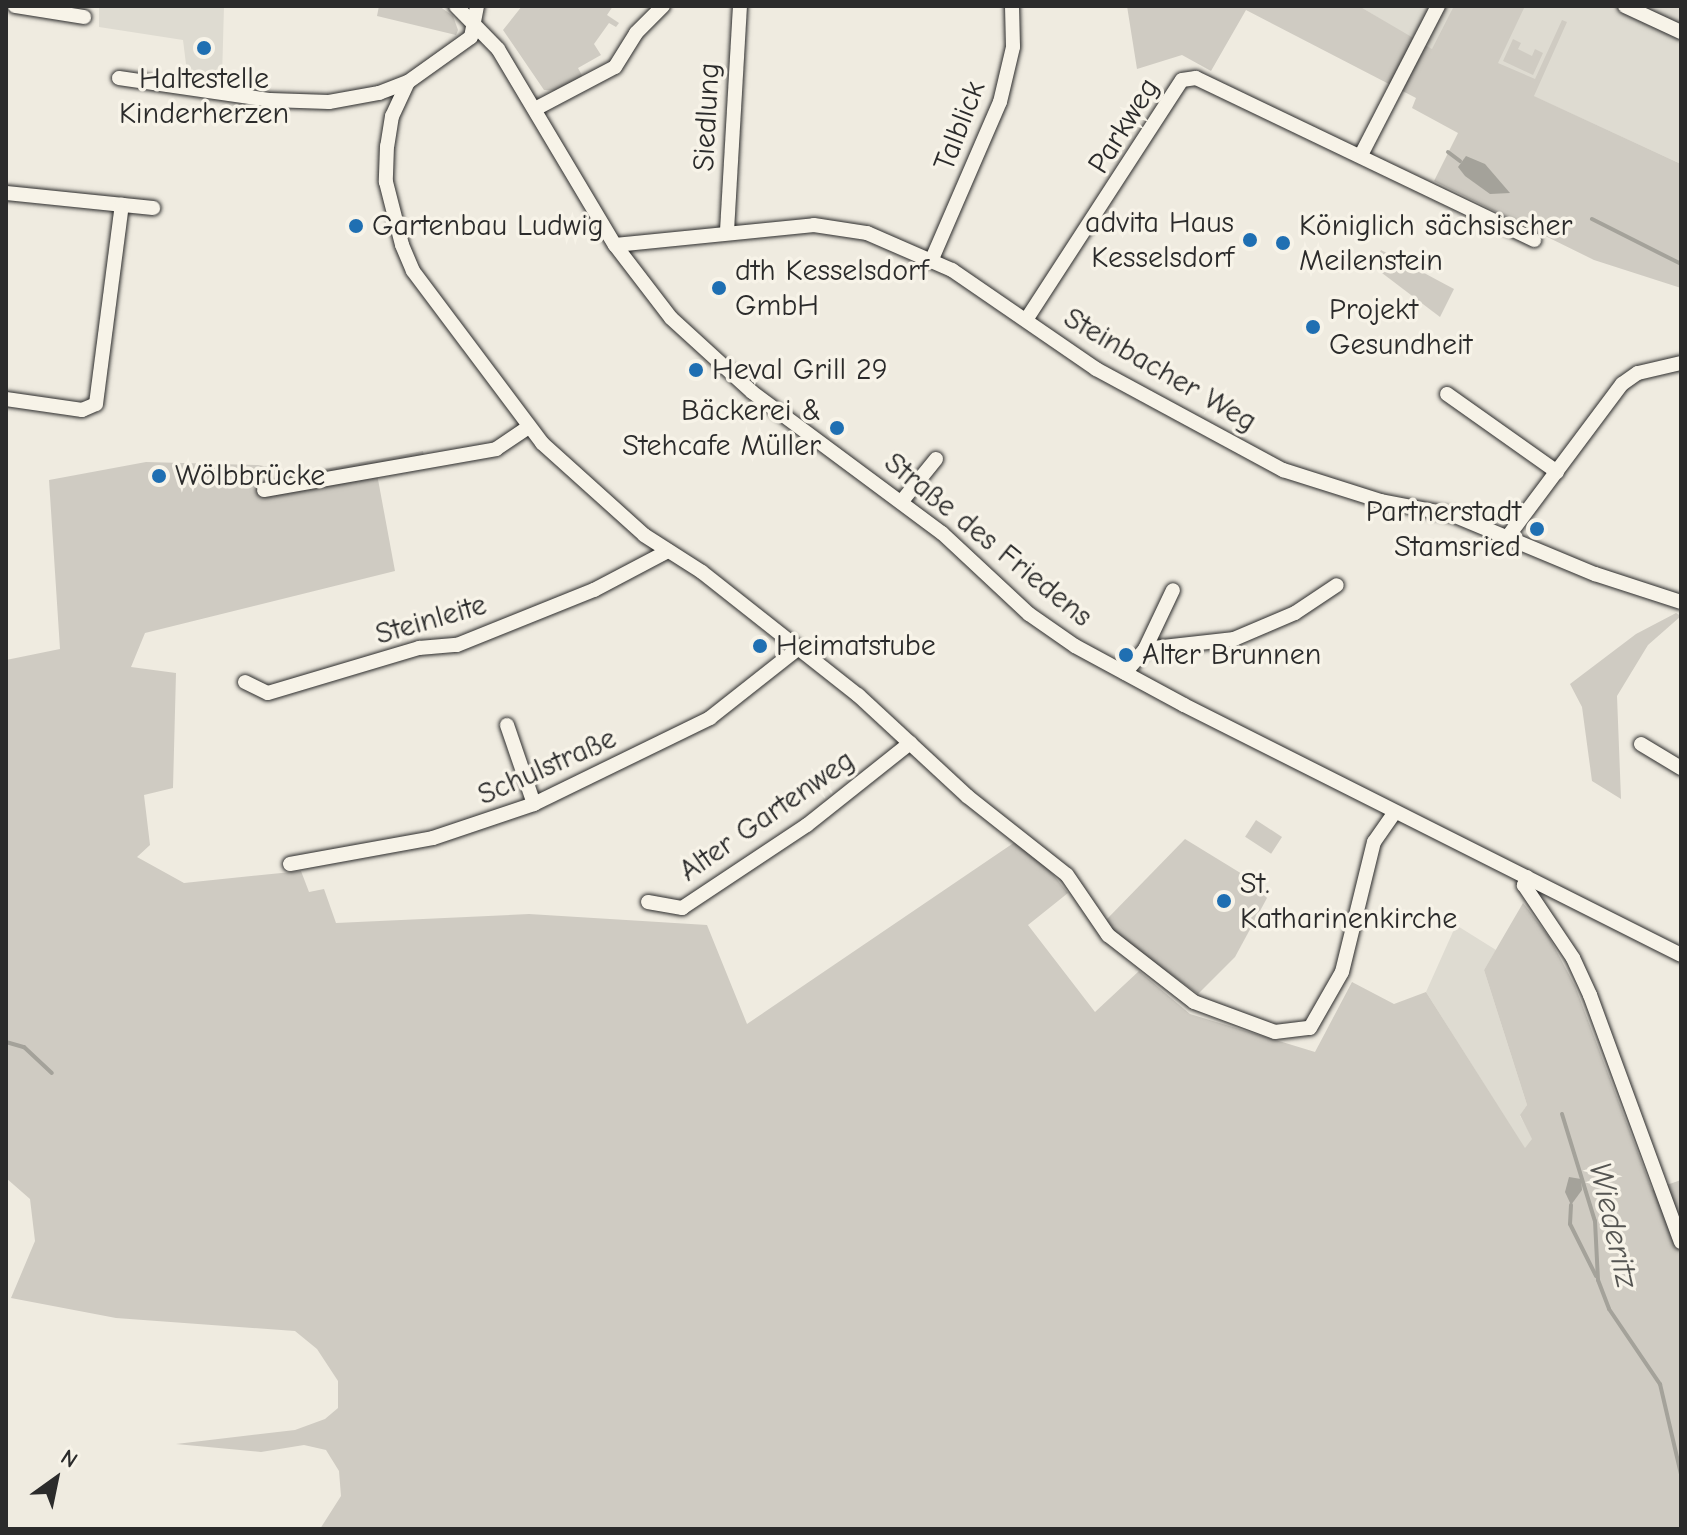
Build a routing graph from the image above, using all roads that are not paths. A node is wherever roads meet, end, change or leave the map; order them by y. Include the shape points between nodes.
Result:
1 (15, 6) edge
2 (456, 6) edge
3 (477, 6) edge
4 (663, 6) edge
5 (740, 6) edge
6 (1012, 6) edge
7 (1438, 6) edge
8 (1625, 6) edge
9 (43, 8) edge
10 (84, 17) dead end
11 (477, 25) junction
12 (1681, 32) edge
13 (119, 78) dead end
14 (408, 82) junction
15 (535, 109) junction
16 (1361, 155) junction
17 (6, 193) edge
18 (122, 205) junction
19 (153, 208) dead end
20 (727, 231) junction
21 (1534, 240) dead end
22 (615, 245) junction
23 (932, 259) junction
24 (1026, 320) junction
25 (1681, 363) edge
26 (1447, 394) dead end
27 (6, 399) edge
28 (529, 427) junction
29 (936, 459) dead end
30 (1557, 472) junction
31 (264, 490) dead end
32 (902, 501) junction
33 (1509, 535) junction
34 (668, 551) junction
35 (1337, 585) dead end
36 (1173, 590) dead end
37 (1681, 602) edge
38 (1145, 649) junction
39 (796, 650) junction
40 (1125, 673) junction
41 (245, 682) dead end
42 (507, 725) dead end
43 (910, 743) junction
44 (1641, 744) dead end
45 (1681, 768) edge
46 (534, 804) junction
47 (1394, 813) junction
48 (290, 864) dead end
49 (1527, 877) junction
50 (648, 902) dead end
51 (1681, 955) edge
52 (1681, 1242) edge

1 - 9 street
2 - 11 street, Straße des Friedens
3 - 11 street
4 - 15 street via 636,33 615,67
5 - 20 street, Siedlung
6 - 23 street, Talblick via 1013,47 1000,102
7 - 16 street
8 - 12 street
9 - 10 street
11 - 14 street via 471,37
11 - 15 street, Straße des Friedens
13 - 14 street via 270,100 329,102
14 - 28 street via 392,116 387,146 386,182 402,245 413,271
15 - 22 street, Straße des Friedens
16 - 21 street, Parkweg
16 - 24 street, Parkweg via 1196,78 1182,80
17 - 18 street
18 - 19 street
18 - 27 street via 96,404 82,410
20 - 22 street, Steinbacher Weg
20 - 23 street, Steinbacher Weg via 845,228
22 - 32 street, Straße des Friedens via 671,318 730,374
23 - 24 street, Steinbacher Weg
24 - 33 street, Steinbacher Weg via 1109,376 1283,470
25 - 30 street via 1638,373 1622,384
26 - 30 street
28 - 31 street via 496,449
28 - 34 street via 623,518
29 - 32 street
30 - 33 street
32 - 40 street, Straße des Friedens via 1029,614
33 - 37 street, Steinbacher Weg via 1595,574
34 - 39 street
34 - 41 street, Steinleite via 594,590 457,645 419,648 268,693
35 - 38 street via 1295,613 1234,639
36 - 38 street
38 - 40 street
39 - 43 street via 858,695
39 - 46 street, Schulstraße via 710,718
40 - 47 street, Straße des Friedens
42 - 46 street
43 - 47 street via 1067,875 1108,935 1147,966 1208,1010 1275,1032 1310,1028 1325,1006 1354,932 1374,842
43 - 50 street, Alter Gartenweg via 807,825 682,908
44 - 45 street
46 - 48 street, Schulstraße via 433,838
47 - 49 street, Straße des Friedens
49 - 51 street, Straße des Friedens
49 - 52 street via 1524,885 1573,958 1590,995

